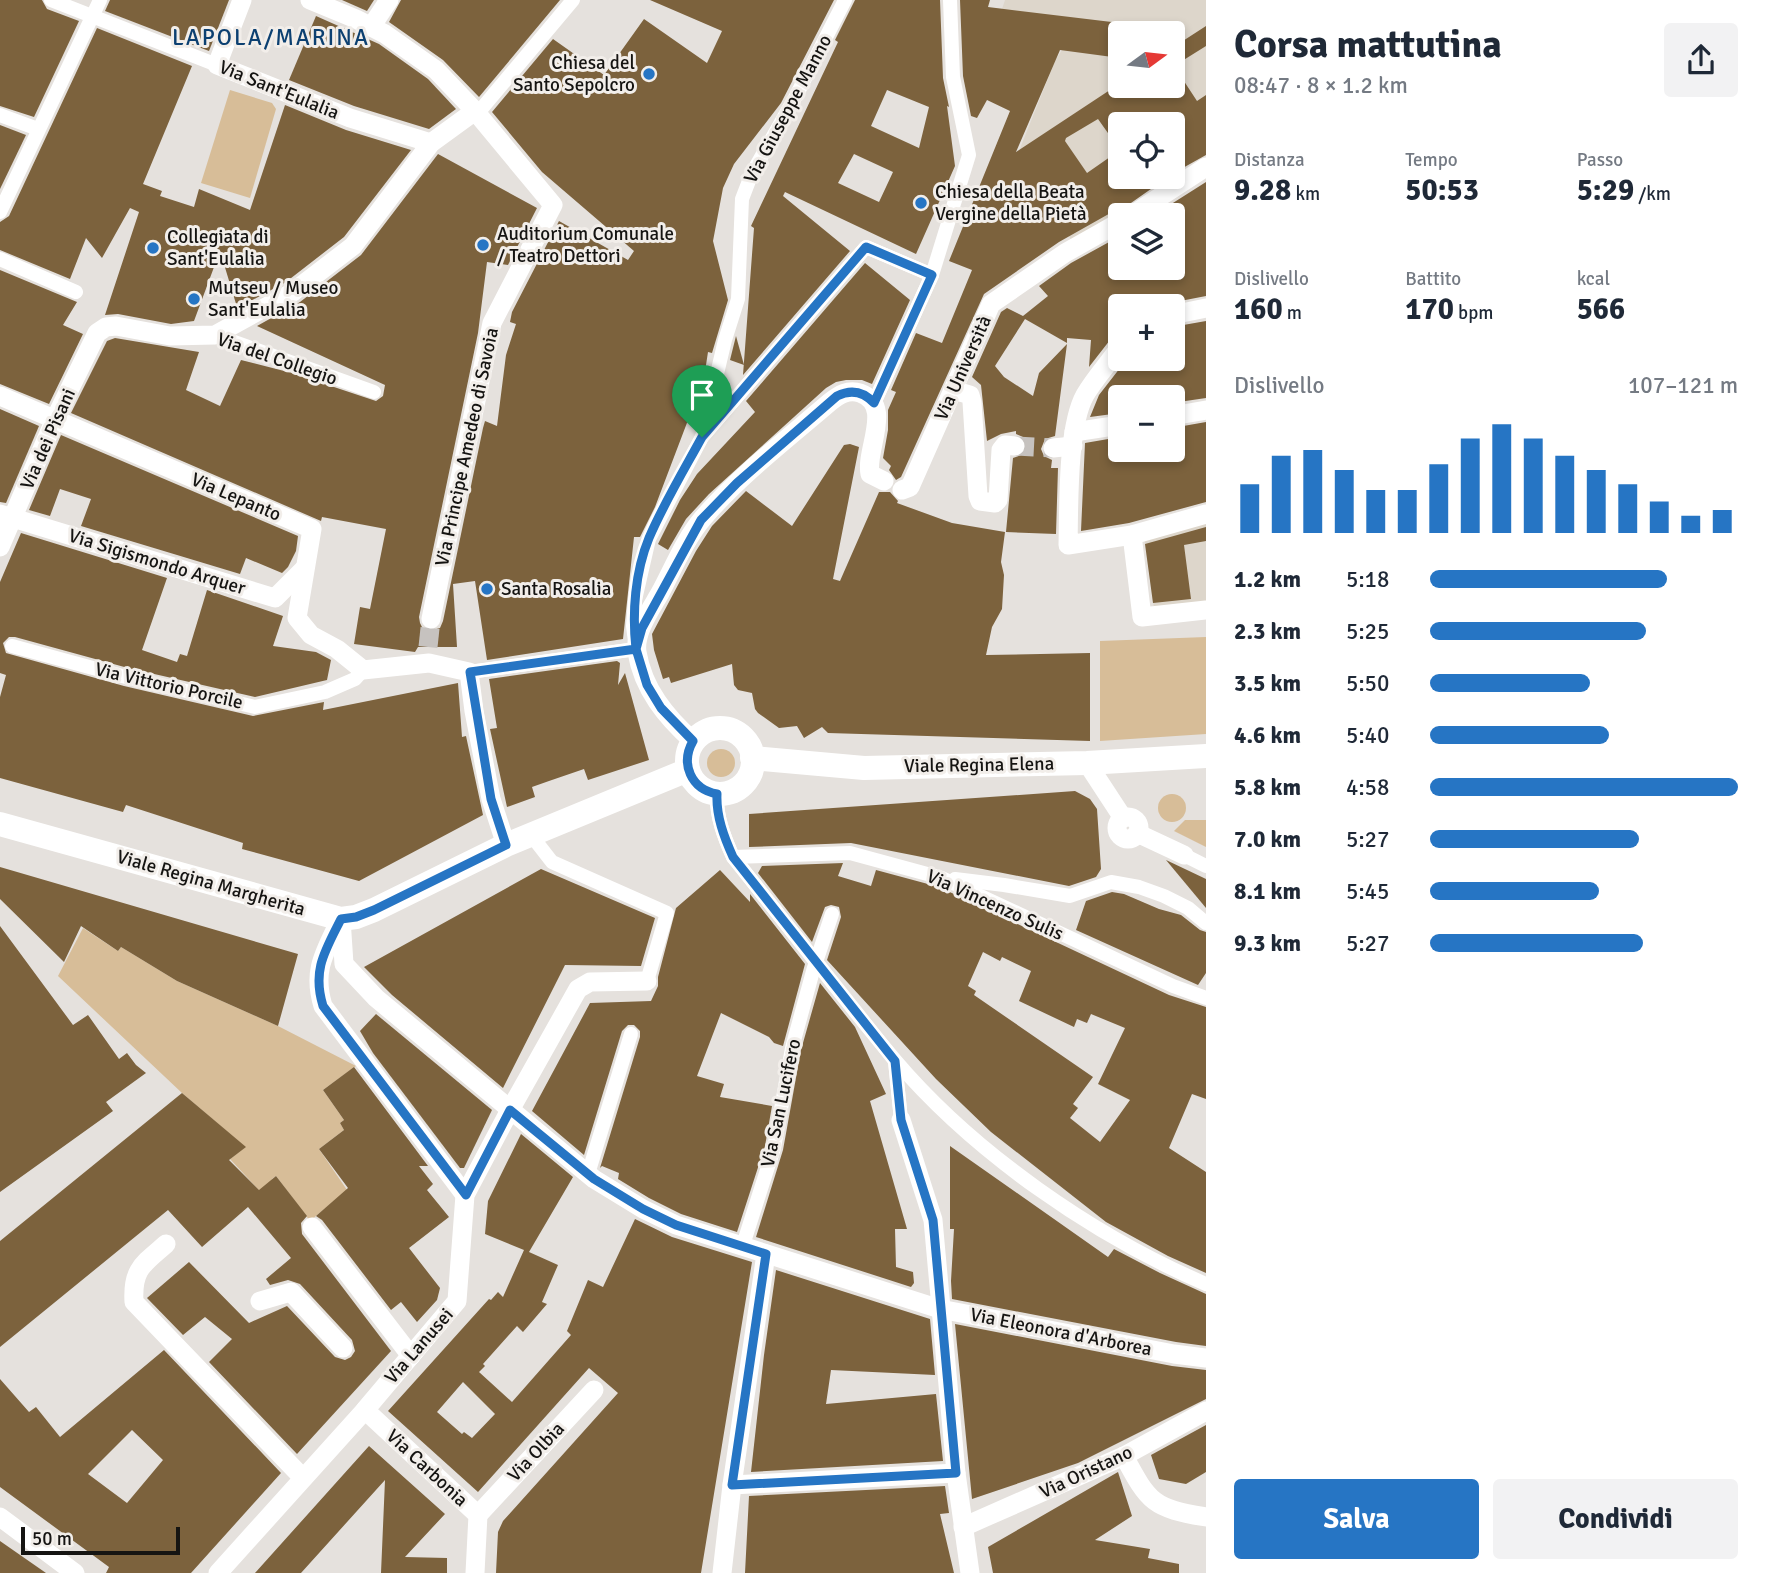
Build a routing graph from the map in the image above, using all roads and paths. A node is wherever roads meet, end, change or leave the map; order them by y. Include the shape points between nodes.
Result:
1 (51, 0) edge
2 (100, 0) edge
3 (242, 0) edge
4 (310, 0) edge
5 (389, 0) edge
6 (573, 0) edge
7 (845, 0) edge
8 (950, 0) edge
9 (92, 17) junction
10 (371, 27) junction
11 (217, 65) junction
12 (475, 111) junction
13 (0, 115) edge
14 (38, 129) junction
15 (431, 143) junction
16 (1206, 167) edge
17 (1150, 203) edge
18 (0, 212) edge
19 (1108, 229) edge
20 (0, 259) edge
21 (932, 275) junction
22 (76, 292) dead end
23 (1206, 308) edge
24 (1185, 312) edge
25 (97, 333) joint
26 (215, 335) junction
27 (1108, 363) edge
28 (953, 390) junction
29 (374, 392) dead end
30 (0, 397) edge
31 (874, 403) junction
32 (1206, 410) edge
33 (1185, 414) edge
34 (55, 419) junction
35 (1108, 431) edge
36 (702, 437) junction
37 (1015, 446) dead end
38 (1053, 447) tunnel mouth
39 (1073, 447) junction
40 (884, 481) dead end
41 (902, 490) dead end
42 (1206, 514) edge
43 (6, 517) edge
44 (1132, 535) junction
45 (0, 547) edge
46 (304, 569) junction
47 (1206, 610) edge
48 (431, 619) tunnel mouth
49 (12, 646) dead end
50 (636, 649) junction
51 (363, 670) junction
52 (470, 672) junction
53 (693, 741) junction
54 (1206, 756) edge
55 (752, 758) junction
56 (1087, 763) junction
57 (688, 770) junction
58 (717, 794) junction
59 (0, 824) edge
60 (531, 835) junction
61 (506, 845) junction
62 (1184, 855) joint
63 (733, 857) junction
64 (1206, 866) edge
65 (942, 878) junction
66 (832, 914) dead end
67 (341, 919) junction
68 (1206, 923) edge
69 (817, 961) junction
70 (647, 981) joint
71 (1206, 998) edge
72 (631, 1034) dead end
73 (895, 1061) junction
74 (510, 1110) junction
75 (901, 1120) joint
76 (588, 1174) junction
77 (466, 1195) junction
78 (312, 1227) dead end
79 (166, 1244) dead end
80 (743, 1245) junction
81 (766, 1254) junction
82 (1206, 1284) edge
83 (260, 1301) dead end
84 (940, 1309) junction
85 (343, 1348) dead end
86 (411, 1356) junction
87 (1206, 1358) edge
88 (594, 1390) dead end
89 (365, 1410) junction
90 (1206, 1411) edge
91 (1124, 1456) junction
92 (956, 1473) junction
93 (303, 1478) junction
94 (732, 1485) junction
95 (478, 1515) junction
96 (0, 1517) edge
97 (1206, 1517) edge
98 (963, 1527) junction
99 (75, 1573) edge
100 (218, 1573) edge
101 (475, 1573) edge
102 (722, 1573) edge
103 (970, 1573) edge

1 - 9 street, Via Sant'Eulalia
2 - 9 street
3 - 11 street
4 - 10 street
5 - 10 street
6 - 12 street
7 - 36 street, Via Giuseppe Manno via 742,199 738,299
8 - 21 street via 953,77 969,155
9 - 11 street, Via Sant'Eulalia
9 - 14 street
10 - 12 street via 436,70
11 - 15 street, Via Sant'Eulalia via 350,118
12 - 15 street
12 - 48 street, Via Principe Amedeo di Savoia via 553,205 492,323
13 - 14 street
14 - 18 street
15 - 26 street via 353,246 293,292
16 - 17 street
19 - 28 street, Via Università via 991,304
20 - 22 street
21 - 31 street
21 - 36 street via 866,247
23 - 24 street
25 - 26 street, Via del Collegio via 117,327 170,336
25 - 34 street, Via dei Pisani
26 - 29 street, Via del Collegio
27 - 39 street via 1084,396
28 - 37 street via 970,394 980,501 998,500 1000,455 1005,445
28 - 41 street, Via Università via 910,487
30 - 34 street, Via Lepanto
31 - 40 street via 878,416 868,464 870,474
31 - 50 street via 854,391 837,396 701,520 650,610
32 - 33 street
34 - 43 street, Via dei Pisani
34 - 46 street, Via Lepanto via 312,529
35 - 39 street
36 - 50 street, Via Giuseppe Manno via 649,539 635,600
38 - 39 street
39 - 44 street via 1068,545
42 - 44 street
43 - 45 street, Via dei Pisani
43 - 46 street, Via Sigismondo Arquer via 275,598
44 - 47 street via 1143,617
46 - 51 street, Via Lepanto via 296,618 311,635
49 - 51 street, Via Vittorio Porcile via 255,706 325,692 355,679
50 - 52 street
50 - 53 street via 647,685 661,708
51 - 52 street via 429,655
52 - 61 street via 491,799
53 - 55 street via 711,729 727,729 744,739
53 - 57 street
54 - 56 street, Viale Regina Elena
55 - 56 street, Viale Regina Elena via 864,768
55 - 58 street via 744,783
56 - 62 street via 1122,818 1119,834 1129,839 1138,833
57 - 58 street via 697,785
57 - 60 street
58 - 63 street via 720,822
59 - 67 street, Viale Regina Margherita
60 - 61 street
60 - 70 street via 552,862 667,913
61 - 67 street via 374,910
62 - 64 street
63 - 65 street, Via Vincenzo Sulis via 850,853
63 - 69 street
65 - 68 street via 1070,896 1121,884 1164,896
65 - 71 street, Via Vincenzo Sulis
66 - 69 street, Via San Lucifero
67 - 74 street, Via Eleonora d'Arborea via 344,964 376,998
67 - 77 street via 322,957 317,986 323,1006
69 - 73 street
69 - 80 street, Via San Lucifero via 792,1048 774,1148
70 - 74 street, Via Lanusei via 590,982 578,989
72 - 76 street
73 - 75 street
73 - 82 street via 944,1112 1045,1195
74 - 76 street, Via Eleonora d'Arborea
74 - 77 street, Via Lanusei
75 - 84 street via 933,1220
76 - 80 street, Via Eleonora d'Arborea via 676,1225
77 - 86 street, Via Lanusei via 457,1301
78 - 86 street
79 - 93 street via 132,1281 134,1302
80 - 81 street, Via Eleonora d'Arborea
81 - 84 street, Via Eleonora d'Arborea
81 - 94 street
83 - 85 street via 290,1292
84 - 87 street, Via Eleonora d'Arborea
84 - 92 street
86 - 89 street, Via Lanusei
88 - 95 street, Via Olbia
89 - 93 street, Via Lanusei
89 - 95 street, Via Carbonia
90 - 91 street, Via Oristano
91 - 97 street via 1152,1500 1172,1511
91 - 98 street, Via Oristano
92 - 94 street
92 - 98 street
93 - 100 street, Via Lanusei
94 - 102 street
95 - 101 street, Via Carbonia
96 - 99 street
98 - 103 street

